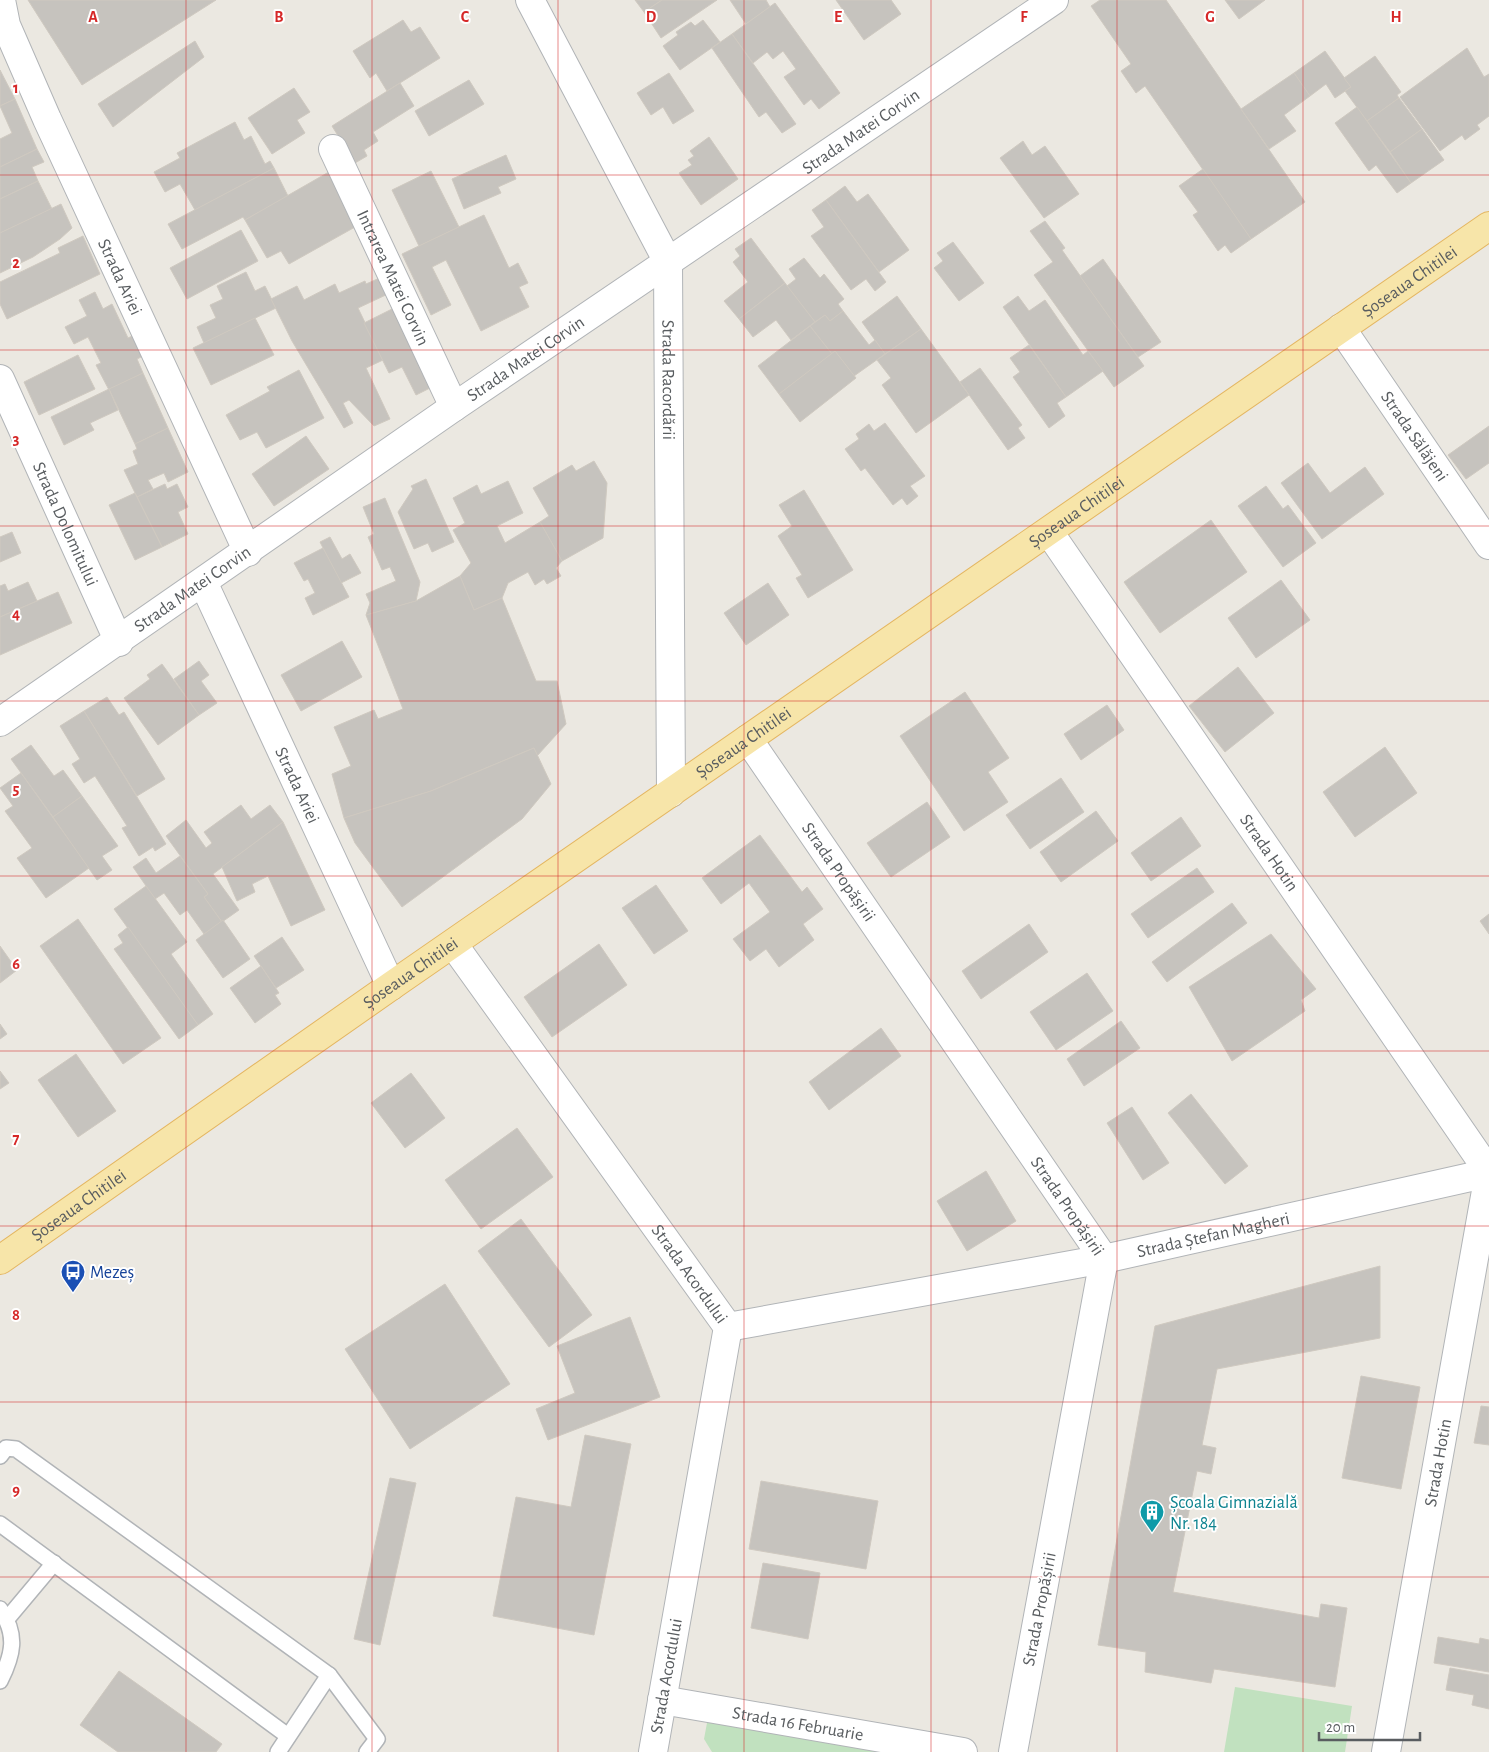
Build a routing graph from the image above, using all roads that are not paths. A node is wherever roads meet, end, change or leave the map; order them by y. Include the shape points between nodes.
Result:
1 (0, 0) edge
2 (530, 0) edge
3 (1054, 0) edge
4 (333, 149) dead end
5 (1489, 226) edge
6 (668, 262) junction
7 (1341, 328) junction
8 (0, 379) edge
9 (454, 407) junction
10 (1049, 532) junction
11 (1489, 545) edge
12 (248, 552) junction
13 (203, 582) junction
14 (119, 642) junction
15 (0, 722) edge
16 (748, 739) junction
17 (670, 793) junction
18 (453, 944) junction
19 (391, 986) junction
20 (1489, 1173) edge
21 (1104, 1259) junction
22 (0, 1260) edge
23 (728, 1327) junction
24 (0, 1456) edge
25 (0, 1524) edge
26 (54, 1563) junction
27 (3, 1614) edge
28 (329, 1674) junction
29 (0, 1681) edge
30 (662, 1700) junction
31 (288, 1736) junction
32 (278, 1752) edge
33 (367, 1752) edge
34 (653, 1752) edge
35 (963, 1752) edge
36 (1012, 1752) edge
37 (1386, 1752) edge

1 - 12 street, Strada Ariei via 6,25 47,119
2 - 6 street, Strada Racordării
3 - 6 street, Strada Matei Corvin
4 - 9 street, Intrarea Matei Corvin
5 - 7 main road, Șoseaua Chitilei
6 - 9 street, Strada Matei Corvin
6 - 17 street, Strada Racordării
7 - 10 main road, Șoseaua Chitilei
7 - 11 street, Strada Sălăjeni
8 - 14 street, Strada Dolomitului
9 - 12 street, Strada Matei Corvin
10 - 16 main road, Șoseaua Chitilei
10 - 20 street, Strada Hotin
12 - 13 street, Strada Matei Corvin
13 - 14 street, Strada Matei Corvin
13 - 19 street, Strada Ariei
14 - 15 street, Strada Matei Corvin
16 - 17 main road, Șoseaua Chitilei
16 - 21 street, Strada Propășirii
17 - 18 main road, Șoseaua Chitilei
18 - 19 main road, Șoseaua Chitilei
18 - 23 street, Strada Acordului
19 - 22 main road, Șoseaua Chitilei
20 - 21 street, Strada Ștefan Magheri
20 - 37 street, Strada Hotin
21 - 23 street, Strada Ștefan Magheri
21 - 36 street, Strada Propășirii
23 - 30 street, Strada Acordului
24 - 28 lane via 6,1448 16,1449
25 - 26 lane
26 - 27 lane
26 - 31 lane
27 - 29 lane via 12,1635 8,1666
28 - 31 lane
28 - 33 lane via 377,1739
30 - 34 street, Strada Acordului
30 - 35 street, Strada 16 Februarie
31 - 32 lane

